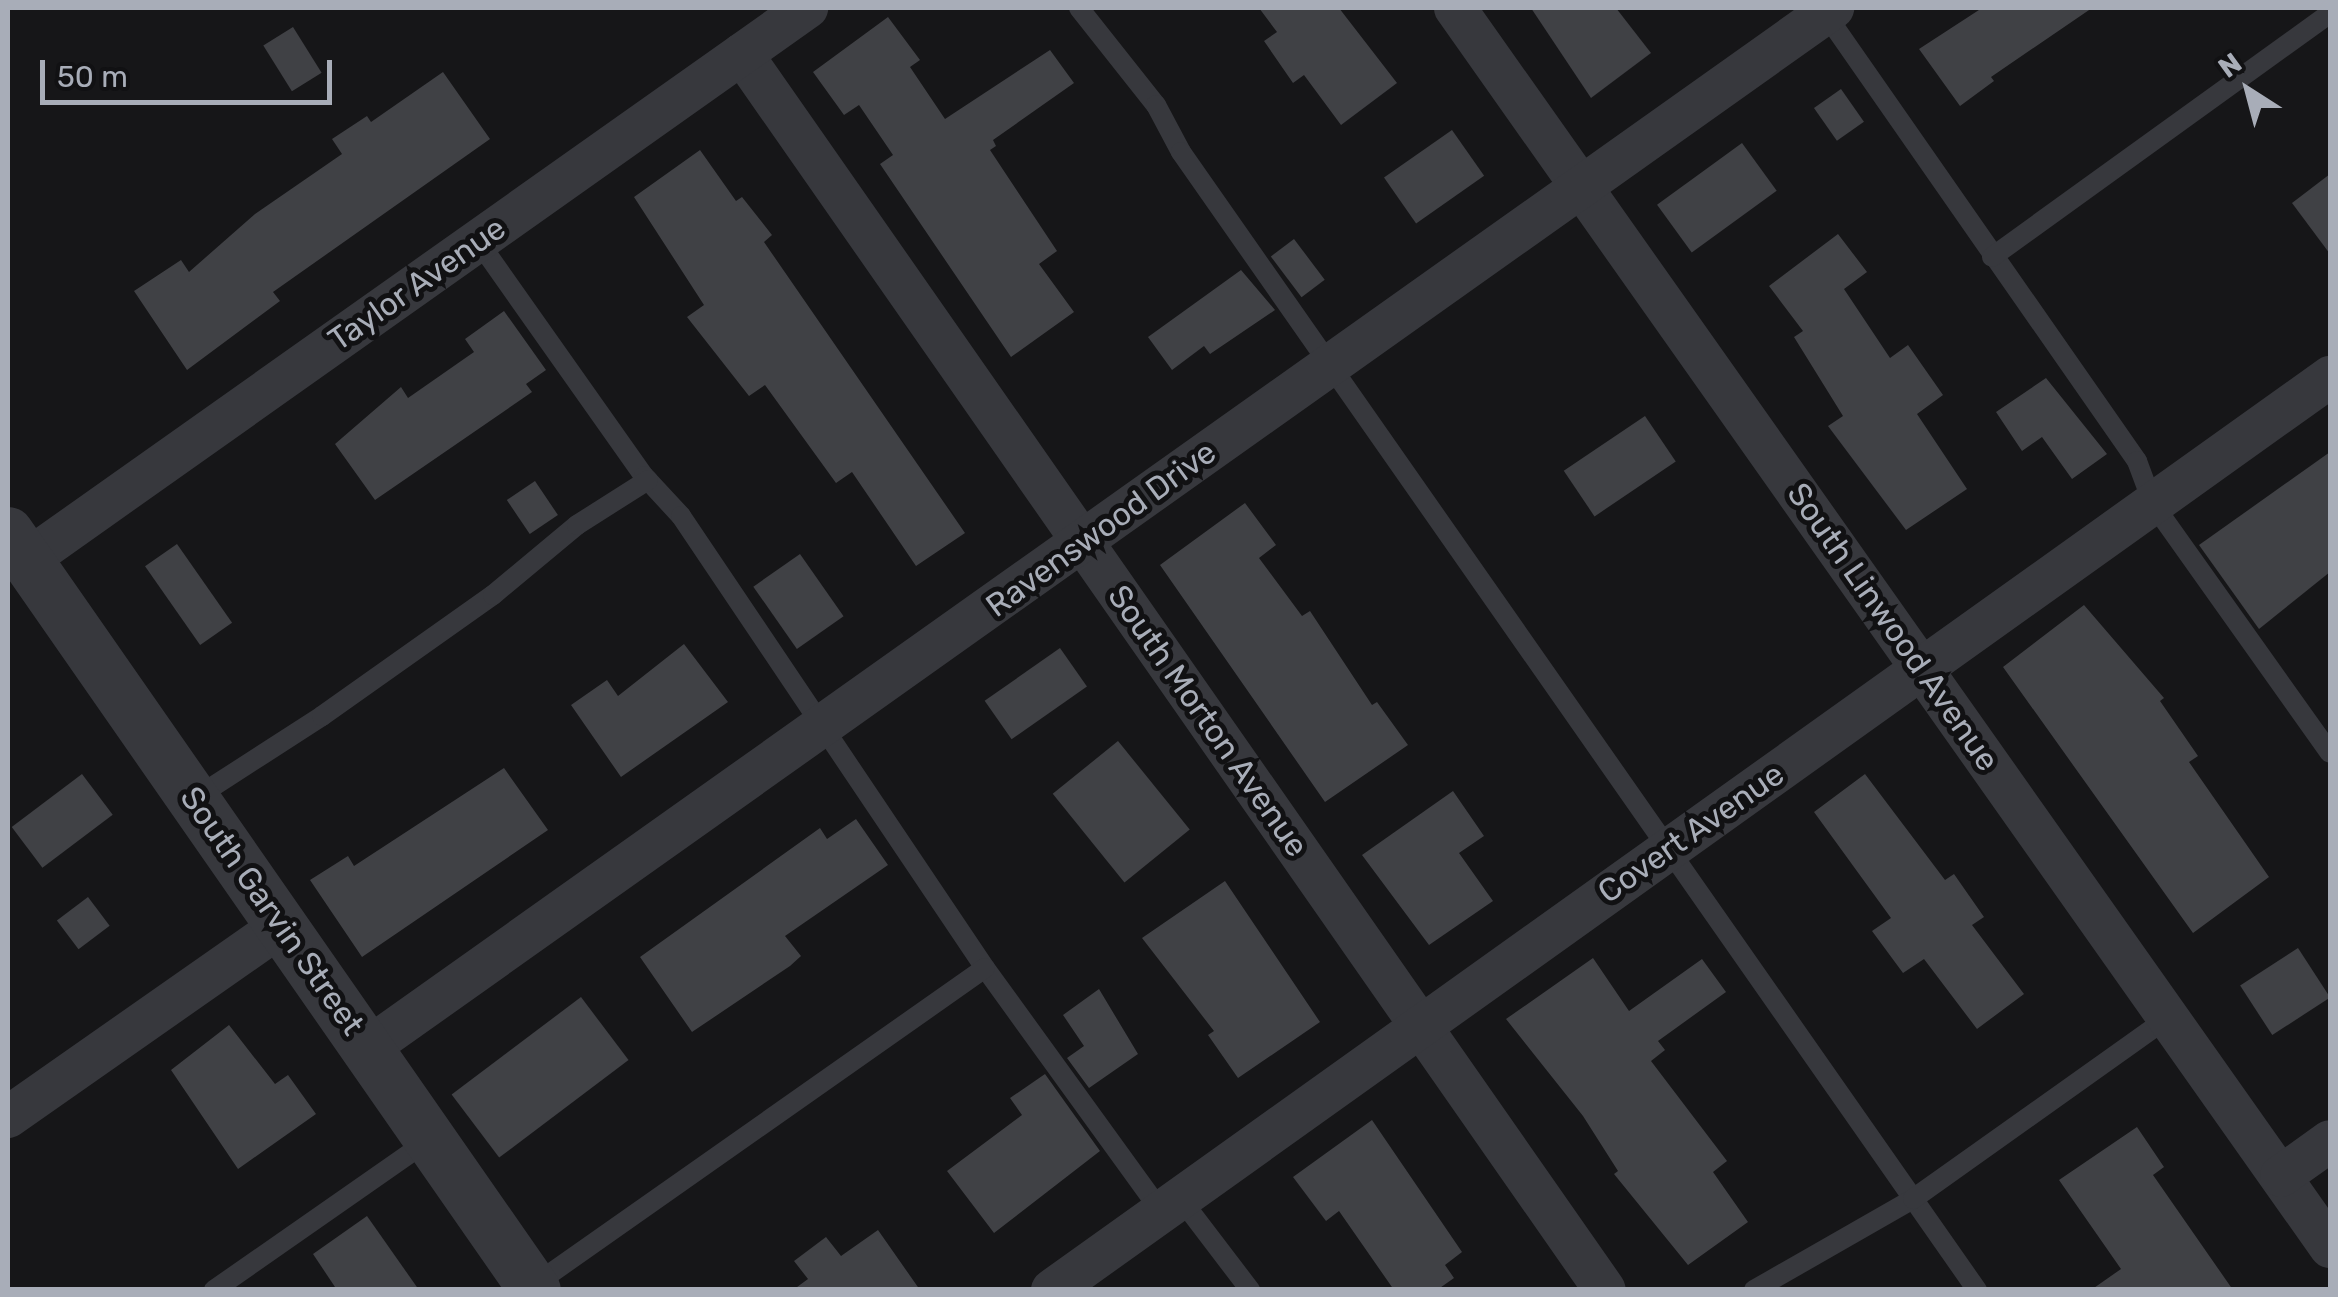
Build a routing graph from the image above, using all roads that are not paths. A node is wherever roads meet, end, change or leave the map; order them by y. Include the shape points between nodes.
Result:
1 (807, 8) edge
2 (1079, 8) edge
3 (1455, 8) edge
4 (1826, 9) edge
5 (2330, 13) edge
6 (742, 54) junction
7 (1582, 188) junction
8 (478, 241) junction
9 (1992, 256) junction
10 (1329, 365) junction
11 (2330, 378) edge
12 (648, 480) junction
13 (2153, 504) junction
14 (1083, 542) junction
15 (17, 546) edge
16 (1922, 668) junction
17 (821, 727) junction
18 (2330, 753) edge
19 (193, 799) junction
20 (1667, 850) junction
21 (281, 926) junction
22 (984, 968) junction
23 (2168, 1018) junction
24 (1419, 1026) junction
25 (368, 1048) junction
26 (8, 1116) edge
27 (430, 1139) junction
28 (2330, 1141) edge
29 (2281, 1176) junction
30 (1914, 1199) junction
31 (1171, 1204) junction
32 (2330, 1247) edge
33 (534, 1288) edge
34 (214, 1290) edge
35 (1052, 1290) edge
36 (1250, 1290) edge
37 (1605, 1290) edge
38 (1754, 1290) edge
39 (1976, 1290) edge

1 - 6 street, Taylor Avenue
2 - 10 lane via 1156,106
3 - 7 street, South Linwood Avenue
4 - 7 street, Ravenswood Drive
4 - 9 lane
5 - 9 lane
6 - 8 street, Taylor Avenue
6 - 14 street, South Morton Avenue
7 - 10 street, Ravenswood Drive
7 - 16 street, South Linwood Avenue
8 - 12 lane
8 - 15 street, Taylor Avenue
9 - 13 lane via 2138,461
10 - 14 street, Ravenswood Drive
10 - 20 lane
11 - 13 street, Covert Avenue
12 - 17 lane via 681,516
12 - 19 lane via 322,716
13 - 16 street, Covert Avenue
13 - 18 lane
14 - 17 street, Ravenswood Drive
14 - 24 street, South Morton Avenue
15 - 19 street, South Garvin Street
16 - 20 street, Covert Avenue
16 - 23 street, South Linwood Avenue
17 - 22 lane
17 - 25 street, Ravenswood Drive
19 - 21 street, South Garvin Street
20 - 24 street, Covert Avenue
20 - 30 lane
21 - 25 street, South Garvin Street
21 - 26 street
22 - 31 lane
22 - 33 lane
23 - 29 street, South Linwood Avenue
23 - 30 lane
24 - 31 street, Covert Avenue
24 - 37 street, South Morton Avenue
25 - 27 street, South Garvin Street
27 - 33 street, South Garvin Street
27 - 34 lane
28 - 29 street
29 - 32 street, South Linwood Avenue
30 - 38 lane
30 - 39 lane
31 - 35 street, Covert Avenue
31 - 36 lane

